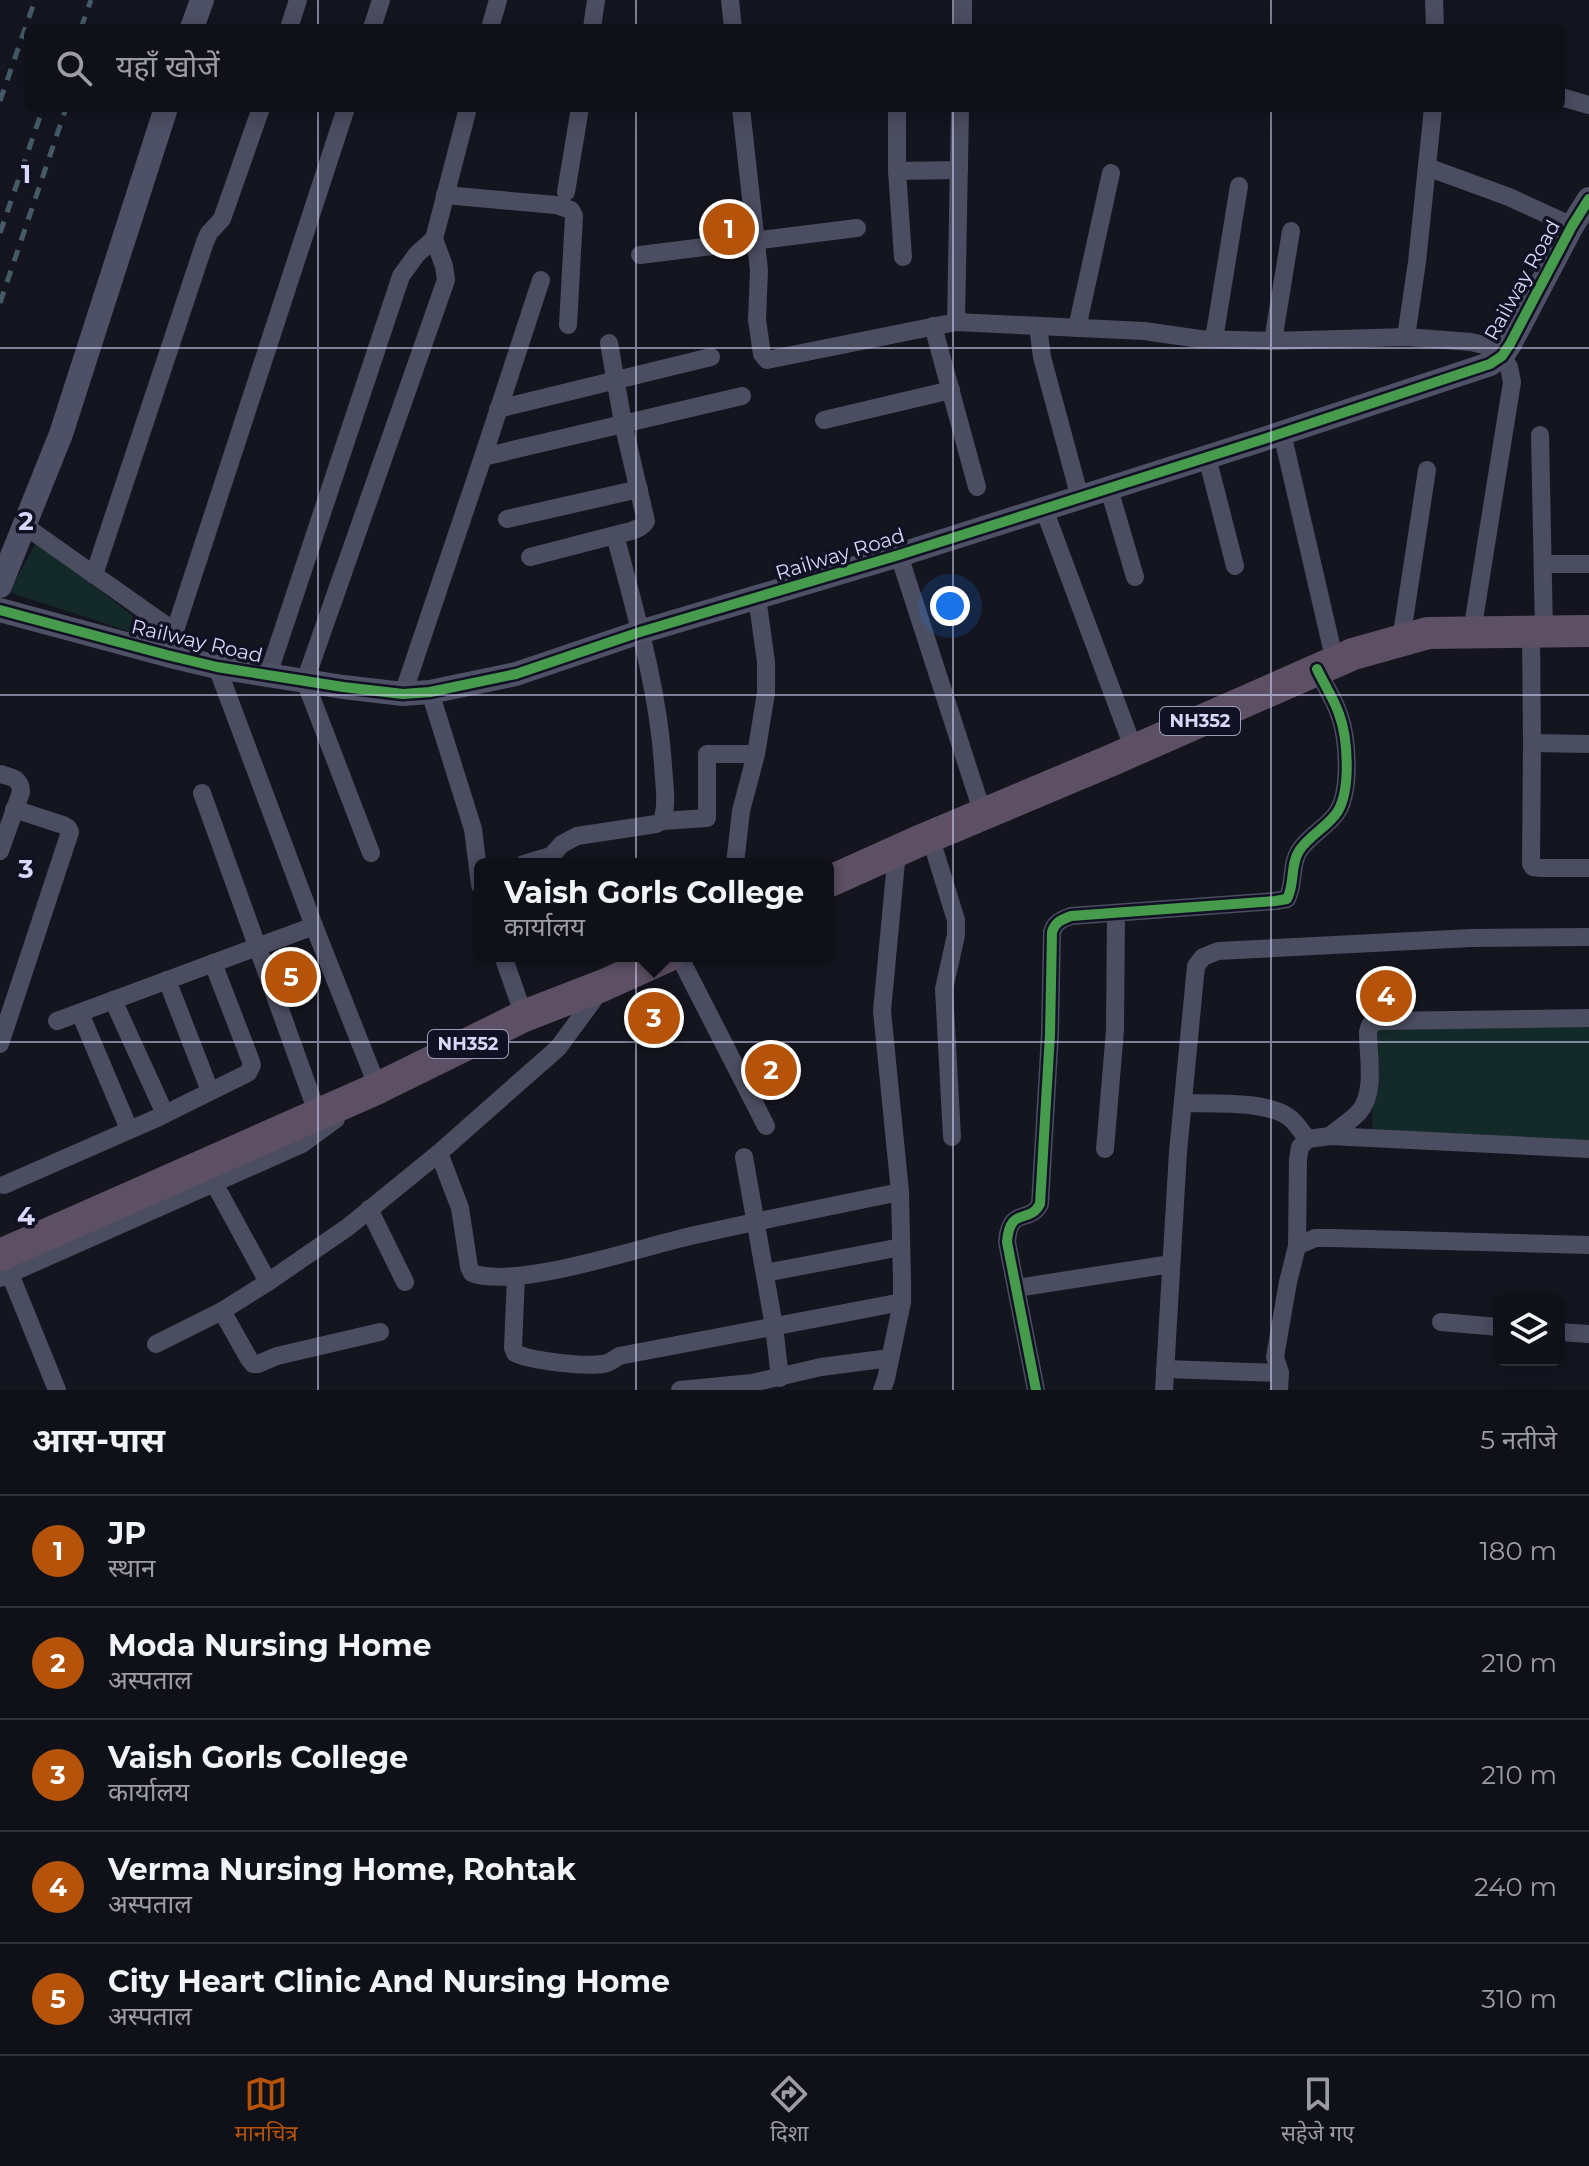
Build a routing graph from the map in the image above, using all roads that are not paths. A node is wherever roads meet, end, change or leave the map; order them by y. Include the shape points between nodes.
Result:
1 (202, 0) edge
2 (298, 0) edge
3 (381, 0) edge
4 (498, 0) edge
5 (596, 0) edge
6 (730, 0) edge
7 (963, 0) edge
8 (1434, 0) edge
9 (193, 24) edge
10 (290, 24) edge
11 (373, 24) edge
12 (491, 24) edge
13 (593, 24) edge
14 (733, 24) edge
15 (963, 24) edge
16 (1435, 24) edge
17 (1565, 98) edge
18 (1589, 105) edge
19 (165, 112) edge
20 (260, 112) edge
21 (345, 112) edge
22 (467, 112) edge
23 (579, 112) edge
24 (741, 112) edge
25 (897, 112) edge
26 (960, 112) edge
27 (1433, 112) edge
28 (1427, 167) junction
29 (959, 170) junction
30 (897, 171) junction
31 (1111, 173) dead end
32 (1239, 186) dead end
33 (566, 192) dead end
34 (445, 195) junction
35 (1589, 199) edge
36 (1572, 226) junction
37 (857, 228) dead end
38 (1291, 231) dead end
39 (434, 239) junction
40 (756, 241) junction
41 (640, 255) dead end
42 (903, 257) dead end
43 (541, 280) dead end
44 (956, 322) junction
45 (568, 325) dead end
46 (933, 326) junction
47 (1038, 326) junction
48 (1077, 328) junction
49 (1406, 337) junction
50 (1214, 339) junction
51 (1273, 341) junction
52 (609, 343) dead end
53 (1502, 356) junction
54 (711, 357) dead end
55 (614, 380) junction
56 (951, 390) junction
57 (742, 396) dead end
58 (498, 409) junction
59 (824, 420) dead end
60 (623, 423) junction
61 (1282, 433) junction
62 (1540, 435) dead end
63 (483, 457) junction
64 (1207, 457) junction
65 (1427, 470) dead end
66 (977, 487) dead end
67 (639, 489) junction
68 (1109, 489) junction
69 (1080, 498) junction
70 (1044, 509) junction
71 (507, 519) dead end
72 (25, 526) junction
73 (615, 535) junction
74 (899, 555) junction
75 (530, 557) dead end
76 (1543, 564) junction
77 (1589, 564) edge
78 (1235, 566) dead end
79 (94, 575) junction
80 (1135, 577) dead end
81 (0, 586) edge
82 (757, 597) junction
83 (0, 610) edge
84 (174, 631) junction
85 (1589, 631) edge
86 (640, 632) junction
87 (1472, 632) junction
88 (1538, 632) junction
89 (1401, 640) junction
90 (167, 655) junction
91 (1326, 666) junction
92 (217, 667) junction
93 (268, 675) junction
94 (305, 681) junction
95 (430, 692) junction
96 (403, 694) junction
97 (1532, 743) junction
98 (1589, 744) edge
99 (1134, 750) junction
100 (756, 754) junction
101 (0, 774) edge
102 (202, 793) dead end
103 (14, 809) junction
104 (983, 814) junction
105 (662, 821) junction
106 (930, 836) junction
107 (0, 851) edge
108 (897, 851) junction
109 (371, 853) dead end
110 (477, 858) edge
111 (544, 858) edge
112 (736, 858) edge
113 (1589, 868) edge
114 (834, 879) edge
115 (1116, 913) junction
116 (314, 926) junction
117 (1589, 937) edge
118 (258, 946) junction
119 (505, 962) edge
120 (655, 962) edge
121 (682, 962) edge
122 (213, 963) junction
123 (167, 980) junction
124 (604, 985) junction
125 (113, 1000) junction
126 (80, 1013) junction
127 (524, 1016) junction
128 (1589, 1018) edge
129 (57, 1021) dead end
130 (0, 1044) edge
131 (210, 1091) junction
132 (367, 1093) junction
133 (1183, 1103) junction
134 (165, 1114) junction
135 (296, 1125) junction
136 (766, 1126) dead end
137 (129, 1129) junction
138 (1330, 1136) junction
139 (952, 1137) dead end
140 (1308, 1139) junction
141 (1105, 1149) dead end
142 (1589, 1149) edge
143 (439, 1153) junction
144 (744, 1157) dead end
145 (214, 1183) junction
146 (4, 1185) dead end
147 (900, 1192) junction
148 (369, 1209) junction
149 (757, 1222) junction
150 (0, 1240) edge
151 (1589, 1245) edge
152 (1297, 1246) junction
153 (901, 1247) junction
154 (1171, 1264) junction
155 (3, 1269) edge
156 (765, 1273) junction
157 (516, 1276) junction
158 (268, 1282) junction
159 (405, 1282) dead end
160 (1016, 1288) junction
161 (902, 1302) junction
162 (222, 1311) junction
163 (1441, 1322) dead end
164 (774, 1326) junction
165 (1493, 1326) edge
166 (380, 1332) dead end
167 (1565, 1332) edge
168 (1589, 1334) edge
169 (156, 1344) dead end
170 (890, 1358) junction
171 (1165, 1369) junction
172 (1272, 1377) edge
173 (780, 1378) junction
174 (57, 1390) edge
175 (680, 1390) edge
176 (882, 1390) edge
177 (1036, 1390) edge
178 (1164, 1390) edge

1 - 9 street
2 - 10 street
3 - 11 street
4 - 12 street
5 - 13 street
6 - 14 street
7 - 15 street
8 - 16 street
17 - 18 street
19 - 72 street via 61,434
20 - 79 street via 222,219 205,242
21 - 84 street
22 - 34 street
23 - 33 street
24 - 40 street
25 - 30 street
26 - 29 street
27 - 28 street
28 - 36 street
28 - 49 street
29 - 30 street
29 - 44 street
30 - 42 street
31 - 48 street
32 - 50 street
34 - 39 street
34 - 45 street via 571,210
35 - 36 street, Railway Road
36 - 53 street, Railway Road
37 - 40 street
38 - 51 street
39 - 93 street via 401,276
39 - 94 street via 446,280
40 - 41 street
40 - 46 street via 757,320 767,360
43 - 58 street
44 - 46 street
44 - 47 street
46 - 56 street
47 - 48 street
47 - 69 street
48 - 50 street
49 - 51 street
49 - 53 street via 1471,342 1492,347
50 - 51 street
52 - 55 street
53 - 61 street, Railway Road
53 - 87 street via 1512,382
54 - 55 street
55 - 58 street
55 - 60 street
56 - 59 street
56 - 66 street
57 - 60 street
58 - 63 street
60 - 63 street
60 - 67 street
61 - 64 street, Railway Road
61 - 91 street
62 - 76 street
63 - 96 street
64 - 68 street, Railway Road
64 - 78 street
65 - 89 street
67 - 71 street
67 - 73 street via 643,527
68 - 69 street, Railway Road
68 - 80 street
69 - 70 street, Railway Road
70 - 74 street, Railway Road
70 - 99 street
72 - 79 street
72 - 81 street
73 - 75 street
73 - 86 street
74 - 82 street, Railway Road
74 - 104 street
76 - 77 street
76 - 88 street
79 - 84 street
82 - 86 street, Railway Road
82 - 100 street via 766,693
83 - 90 street, Railway Road
84 - 90 street
85 - 88 highway, NH352
86 - 95 street, Railway Road via 516,674
86 - 105 street via 660,722 666,802
87 - 88 highway, NH352
87 - 89 highway, NH352
88 - 97 street
89 - 91 highway, NH352
90 - 92 street, Railway Road
91 - 99 highway, NH352
91 - 115 street via 1340,714 1345,791 1332,819 1300,849 1287,899
92 - 93 street, Railway Road
92 - 116 street
93 - 94 street, Railway Road
94 - 96 street, Railway Road
94 - 109 street
95 - 96 street, Railway Road
95 - 110 street
97 - 98 street
97 - 113 street via 1531,864
99 - 104 highway, NH352
100 - 105 street via 707,754 707,818
100 - 112 street
101 - 103 street via 21,784
102 - 118 street
103 - 107 street
103 - 130 street via 70,832
104 - 106 highway, NH352
105 - 111 street via 577,836
106 - 108 highway, NH352
106 - 139 street via 956,920 944,989
108 - 114 highway, NH352
108 - 147 street via 882,1011
115 - 141 street via 1115,1030
115 - 160 street via 1071,916 1054,925 1052,932 1040,1204 1008,1229
116 - 118 street
116 - 132 street
117 - 133 street via 1218,951 1203,957 1196,966
118 - 122 street
118 - 135 street
119 - 127 street
120 - 124 highway, NH352
121 - 136 street
122 - 123 street
122 - 131 street via 252,1065 248,1073
123 - 125 street
123 - 131 street
124 - 127 highway, NH352
124 - 143 street via 558,1048
125 - 126 street
125 - 134 street
126 - 129 street
126 - 137 street
127 - 132 highway, NH352
128 - 138 street via 1378,1021 1368,1032 1366,1102
131 - 134 street
132 - 135 highway, NH352
132 - 145 street via 302,1144
133 - 140 street via 1277,1110
133 - 154 street
134 - 137 street
135 - 150 street via 276,1118
135 - 155 highway, NH352
137 - 146 street
138 - 140 street
138 - 142 street
140 - 152 street via 1298,1159
143 - 148 street
143 - 157 street via 460,1208 472,1273
144 - 149 street
145 - 155 street
145 - 158 street
147 - 149 street
147 - 153 street
148 - 158 street
148 - 159 street
149 - 156 street
149 - 157 street
151 - 152 street via 1315,1238
152 - 172 street
153 - 156 street
153 - 161 street
154 - 160 street
154 - 171 street
155 - 174 street
156 - 164 street
157 - 164 street via 513,1348 530,1358 604,1363
158 - 162 street
160 - 177 street
161 - 164 street
161 - 170 street
162 - 166 street via 253,1364
162 - 169 street
163 - 165 street
164 - 173 street
167 - 168 street
170 - 173 street
170 - 176 street
171 - 172 street
171 - 178 street
173 - 175 street

